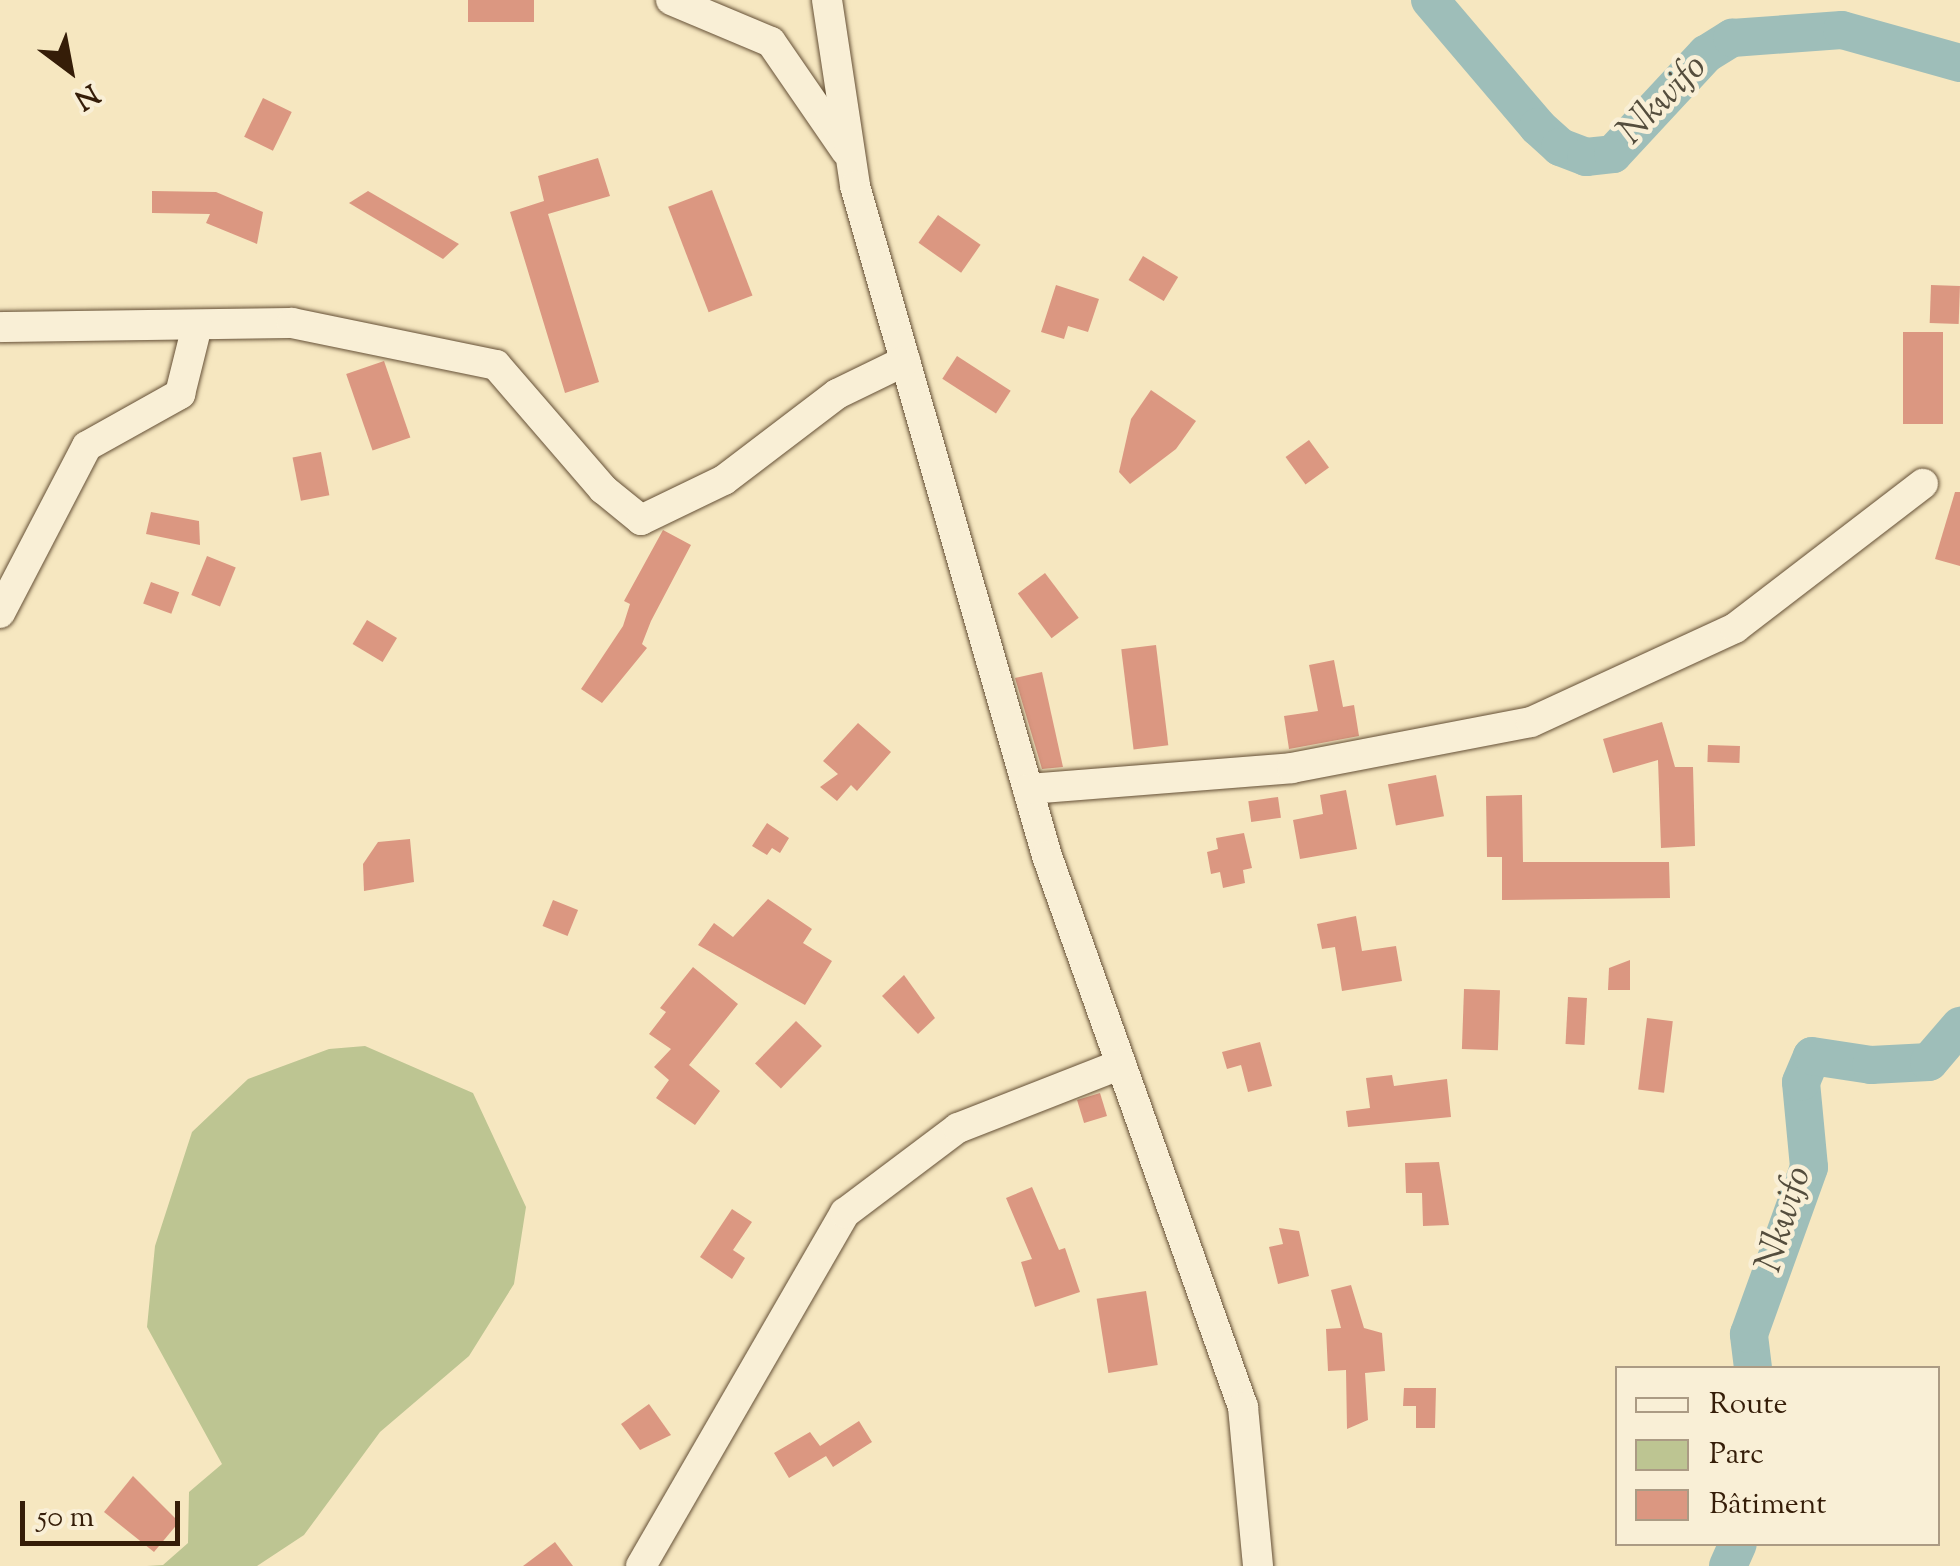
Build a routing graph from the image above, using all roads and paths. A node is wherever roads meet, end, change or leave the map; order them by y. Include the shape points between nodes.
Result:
1 (671, 0) edge
2 (827, 0) edge
3 (850, 158) junction
4 (198, 326) junction
5 (0, 327) edge
6 (905, 360) junction
7 (1923, 484) dead end
8 (0, 613) edge
9 (1028, 789) junction
10 (1121, 1064) junction
11 (641, 1566) edge
12 (1258, 1566) edge

1 - 3 street via 771,42
2 - 3 street
3 - 6 street
4 - 5 street
4 - 6 street via 292,323 496,364 604,489 642,520 724,480 837,394
4 - 8 street via 180,394 87,446
6 - 9 street
7 - 9 street via 1734,628 1531,722 1292,768
9 - 10 street
10 - 11 street via 958,1128 845,1213
10 - 12 street via 1243,1407

